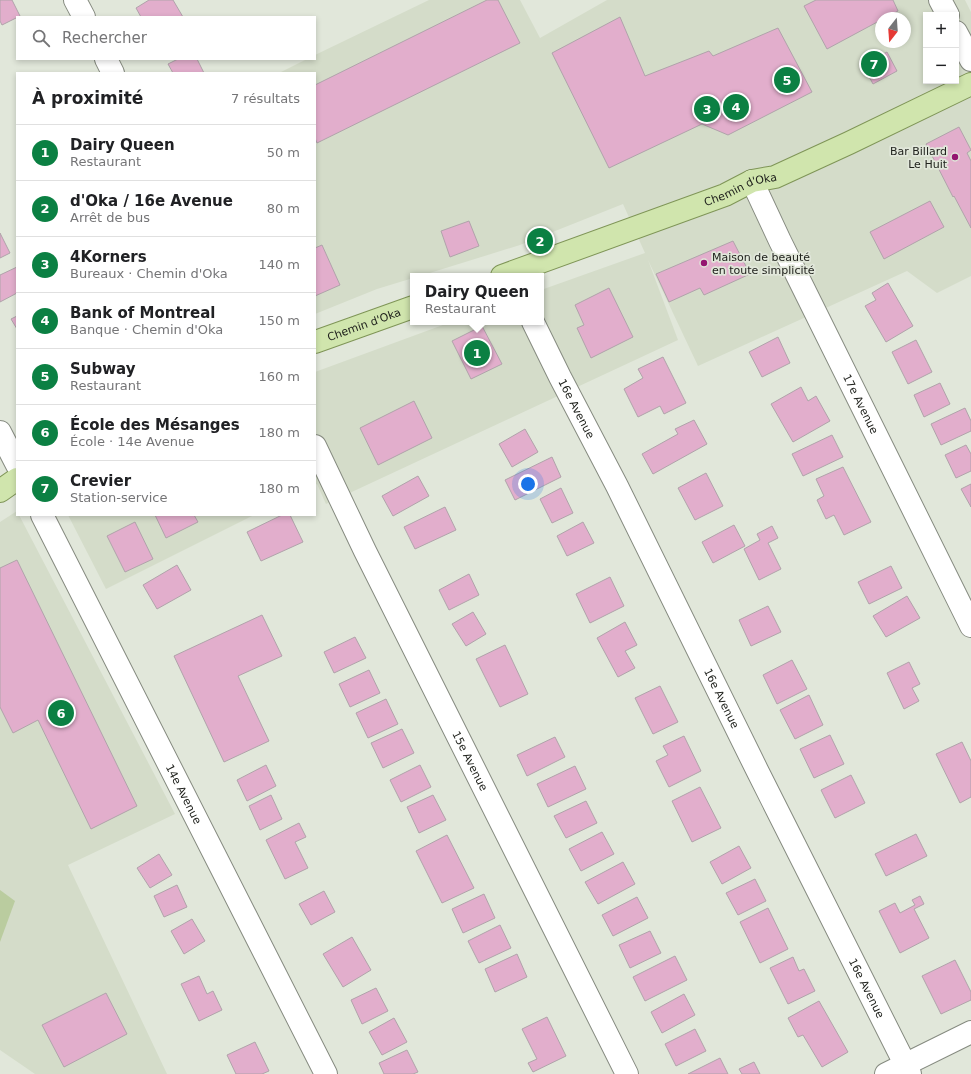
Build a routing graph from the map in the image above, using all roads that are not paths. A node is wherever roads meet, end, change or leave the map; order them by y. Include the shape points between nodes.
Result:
1 (75, 0) edge
2 (940, 0) edge
3 (946, 12) edge
4 (83, 16) edge
5 (959, 38) edge
6 (106, 60) edge
7 (971, 60) edge
8 (112, 72) edge
9 (971, 84) edge
10 (752, 181) junction
11 (512, 273) edge
12 (410, 308) edge
13 (534, 325) edge
14 (316, 342) edge
15 (0, 432) edge
16 (316, 448) edge
17 (16, 463) edge
18 (16, 480) edge
19 (0, 492) edge
20 (43, 516) edge
21 (971, 626) edge
22 (971, 1032) edge
23 (908, 1069) edge
24 (326, 1074) edge
25 (627, 1074) edge
26 (886, 1074) edge

1 - 4 street
2 - 3 street
5 - 7 street
6 - 8 street
9 - 10 main road, Chemin d'Oka via 775,177
10 - 11 main road, Chemin d'Oka via 725,195
10 - 21 street, 17e Avenue
12 - 14 main road, Chemin d'Oka
13 - 23 street, 16e Avenue
15 - 17 street
16 - 25 street, 15e Avenue
18 - 19 main road
20 - 24 street, 14e Avenue
22 - 23 street
23 - 26 street

